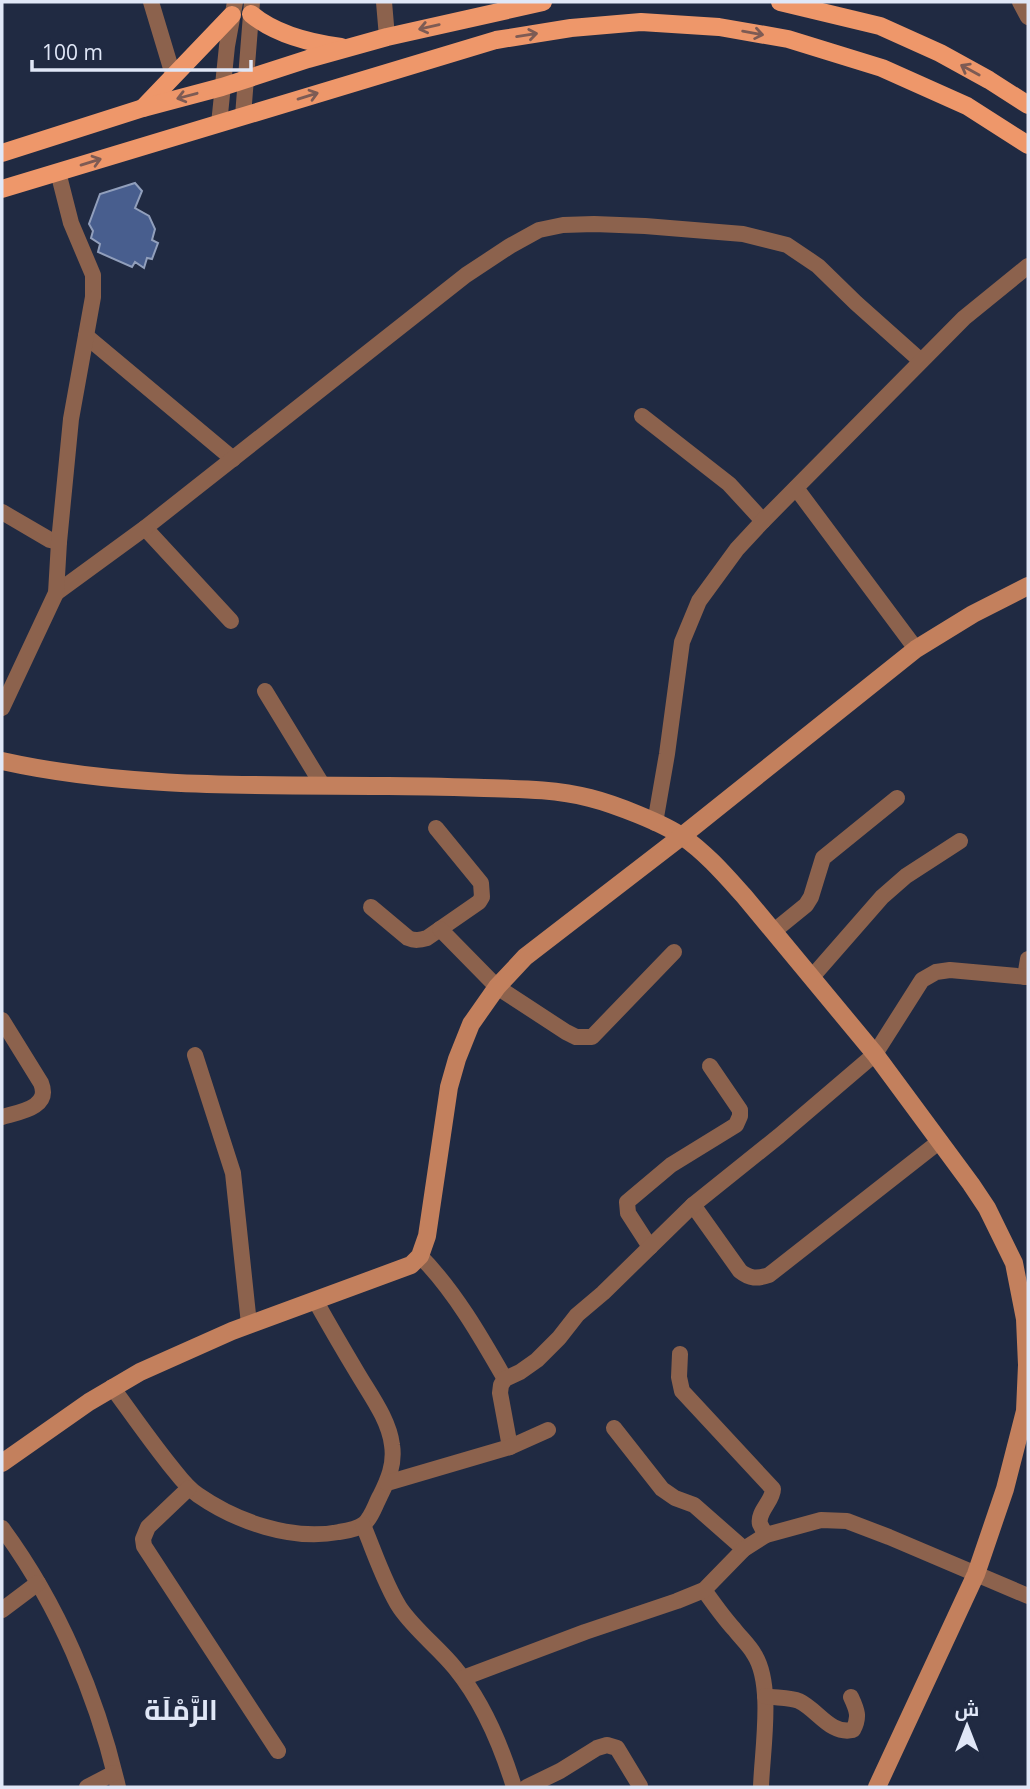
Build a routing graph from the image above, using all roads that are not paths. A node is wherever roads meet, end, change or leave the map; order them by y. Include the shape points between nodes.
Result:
1 (151, 2) edge
2 (384, 2) edge
3 (543, 2) edge
4 (780, 2) edge
5 (1020, 2) edge
6 (233, 8) edge
7 (252, 8) edge
8 (1028, 18) edge
9 (387, 37) junction
10 (351, 48) junction
11 (173, 75) junction
12 (245, 79) junction
13 (222, 87) junction
14 (1028, 105) edge
15 (143, 108) junction
16 (243, 116) junction
17 (219, 124) junction
18 (1028, 145) edge
19 (2, 153) edge
20 (58, 172) junction
21 (2, 189) edge
22 (1028, 266) edge
23 (86, 336) junction
24 (921, 361) junction
25 (642, 416) dead end
26 (233, 459) junction
27 (796, 488) junction
28 (2, 512) edge
29 (763, 521) junction
30 (145, 528) junction
31 (59, 542) junction
32 (1028, 586) edge
33 (56, 593) junction
34 (231, 621) dead end
35 (916, 649) junction
36 (265, 691) dead end
37 (2, 708) edge
38 (2, 761) edge
39 (323, 786) junction
40 (897, 798) dead end
41 (655, 823) junction
42 (436, 828) dead end
43 (682, 836) junction
44 (960, 841) dead end
45 (371, 907) dead end
46 (440, 929) junction
47 (774, 931) junction
48 (674, 952) dead end
49 (1028, 959) edge
50 (1027, 977) edge
51 (812, 978) junction
52 (498, 987) junction
53 (2, 1020) edge
54 (874, 1054) junction
55 (195, 1055) dead end
56 (710, 1066) dead end
57 (2, 1116) edge
58 (940, 1141) junction
59 (693, 1205) junction
60 (650, 1247) junction
61 (420, 1256) junction
62 (315, 1300) junction
63 (248, 1324) junction
64 (680, 1354) dead end
65 (505, 1379) junction
66 (112, 1387) junction
67 (614, 1428) dead end
68 (548, 1430) dead end
69 (510, 1447) junction
70 (2, 1463) edge
71 (387, 1483) junction
72 (189, 1488) junction
73 (363, 1525) junction
74 (2, 1528) edge
75 (766, 1535) junction
76 (744, 1549) junction
77 (976, 1574) junction
78 (38, 1583) junction
79 (704, 1590) junction
80 (1028, 1596) edge
81 (2, 1610) edge
82 (463, 1678) junction
83 (765, 1696) junction
84 (851, 1697) dead end
85 (278, 1751) dead end
86 (116, 1780) edge
87 (640, 1786) edge
88 (87, 1787) edge
89 (514, 1787) edge
90 (527, 1787) edge
91 (761, 1787) edge
92 (877, 1787) edge

1 - 11 street
2 - 9 street
3 -> 9 main road
14 -> 4 main road via 940,53 880,26
5 - 8 street
6 - 11 main road
6 - 13 street
7 - 10 main road via 260,21 283,32
7 - 12 street
9 - 10 main road
10 - 12 main road
11 - 15 main road
12 - 13 main road
12 - 16 street
13 -> 15 main road
13 - 17 street
15 - 19 main road
16 - 17 main road
16 -> 18 main road via 496,40 641,22 719,27 788,39 882,68 967,106
20 -> 17 main road
20 - 21 main road
20 - 23 street via 71,223 93,275
22 - 24 street via 964,318
23 - 26 street
23 - 31 street via 71,419
24 - 26 street via 818,266 787,245 700,230 563,225 539,230 466,275
24 - 27 street
25 - 29 street via 729,484
26 - 30 street
27 - 29 street
27 - 35 street
28 - 31 street
29 - 41 street via 699,601 682,642
30 - 33 street
30 - 34 street
31 - 33 street
32 - 35 street
33 - 37 street
35 - 43 street
36 - 39 street
38 - 39 street via 103,778
39 - 41 street via 547,790 591,798
40 - 47 street via 823,858 806,905
41 - 43 street
42 - 46 street via 482,889 479,902
43 - 47 street via 725,874
43 - 52 street via 525,957
44 - 51 street via 882,897
45 - 46 street via 413,940
46 - 52 street
47 - 51 street
48 - 52 street via 592,1037 566,1032
49 - 50 street
50 - 54 street via 936,972 922,980
51 - 54 street
52 - 61 street via 471,1024 457,1059
53 - 57 street via 44,1094 40,1103
54 - 58 street
54 - 59 street
55 - 63 street via 233,1173
56 - 60 street via 740,1110 739,1121 671,1165 627,1202 628,1213
58 - 59 street via 758,1279 740,1271
58 - 77 street via 987,1209 1014,1263 1025,1319 1025,1411
59 - 60 street
60 - 65 street via 577,1315 537,1360
61 - 62 street via 411,1265
61 - 65 street via 458,1302
62 - 63 street
62 - 71 street via 389,1432 393,1459
63 - 66 street
64 - 75 street via 682,1391 773,1489 760,1517
65 - 69 street via 500,1393
66 - 70 street
66 - 72 street
67 - 76 street via 662,1489 694,1505
68 - 69 street
69 - 71 street
71 - 73 street
72 - 73 street via 260,1525 311,1535
72 - 85 street via 149,1527 144,1546
73 - 82 street via 398,1605
74 - 78 street
75 - 76 street
75 - 77 street via 821,1520 847,1521
76 - 79 street
77 - 80 street
77 - 92 street
78 - 81 street
78 - 86 street via 94,1705
79 - 82 street
79 - 83 street via 755,1654
82 - 89 street via 484,1712
83 - 84 street via 797,1700 844,1732 856,1724 858,1712
83 - 91 street
86 - 88 street
87 - 90 street via 617,1748 607,1745

